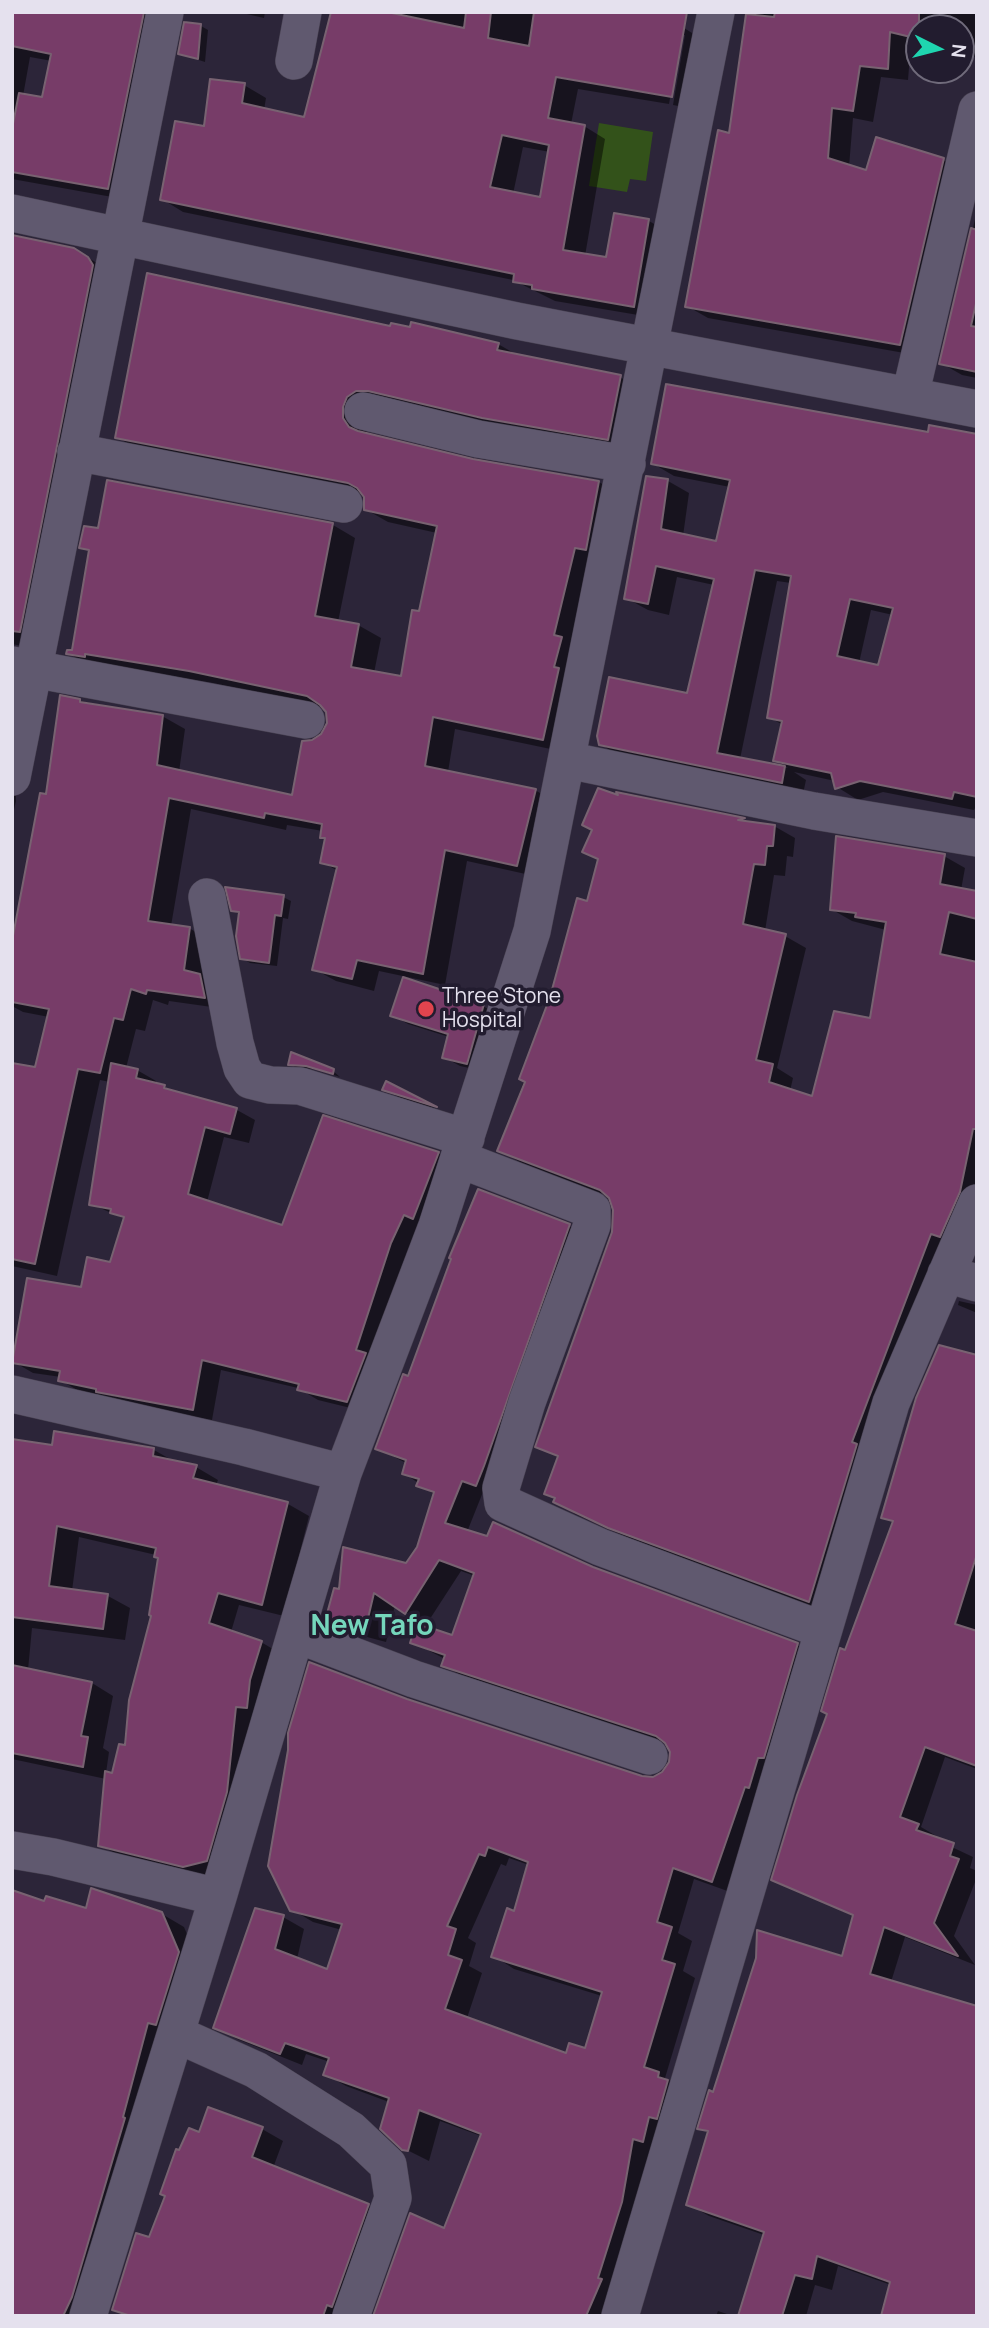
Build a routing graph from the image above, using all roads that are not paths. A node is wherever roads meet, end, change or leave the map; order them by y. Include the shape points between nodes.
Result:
1 (165, 12) edge
2 (303, 12) edge
3 (716, 12) edge
4 (294, 61) dead end
5 (977, 110) edge
6 (971, 158) edge
7 (12, 212) edge
8 (121, 236) junction
9 (650, 348) junction
10 (911, 396) junction
11 (977, 409) edge
12 (363, 411) dead end
13 (76, 452) junction
14 (627, 464) junction
15 (344, 504) dead end
16 (22, 667) edge
17 (306, 720) dead end
18 (567, 760) junction
19 (12, 778) edge
20 (977, 838) edge
21 (207, 897) dead end
22 (462, 1148) junction
23 (977, 1203) edge
24 (961, 1279) edge
25 (12, 1394) edge
26 (343, 1474) junction
27 (823, 1630) junction
28 (296, 1634) junction
29 (649, 1756) dead end
30 (12, 1850) edge
31 (218, 1896) junction
32 (176, 2034) junction
33 (624, 2315) edge
34 (88, 2316) edge
35 (351, 2316) edge

1 - 8 street
2 - 4 street
3 - 9 street
5 - 6 street
6 - 10 street
7 - 8 street
8 - 9 street
8 - 13 street
9 - 10 street
9 - 14 street
10 - 11 street
12 - 14 street via 478,439
13 - 15 street
13 - 16 street
14 - 18 street
16 - 17 street
16 - 19 street
18 - 20 street via 814,811
18 - 22 street via 532,931
21 - 22 street via 235,1043 250,1080 300,1086
22 - 26 street
22 - 27 street via 592,1210 593,1225 527,1402 501,1488 503,1503 600,1547
23 - 24 street
24 - 27 street via 891,1403
25 - 26 street
26 - 28 street
27 - 33 street
28 - 29 street via 414,1679
28 - 31 street
30 - 31 street
31 - 32 street
32 - 34 street
32 - 35 street via 256,2070 351,2130 388,2165 393,2198

